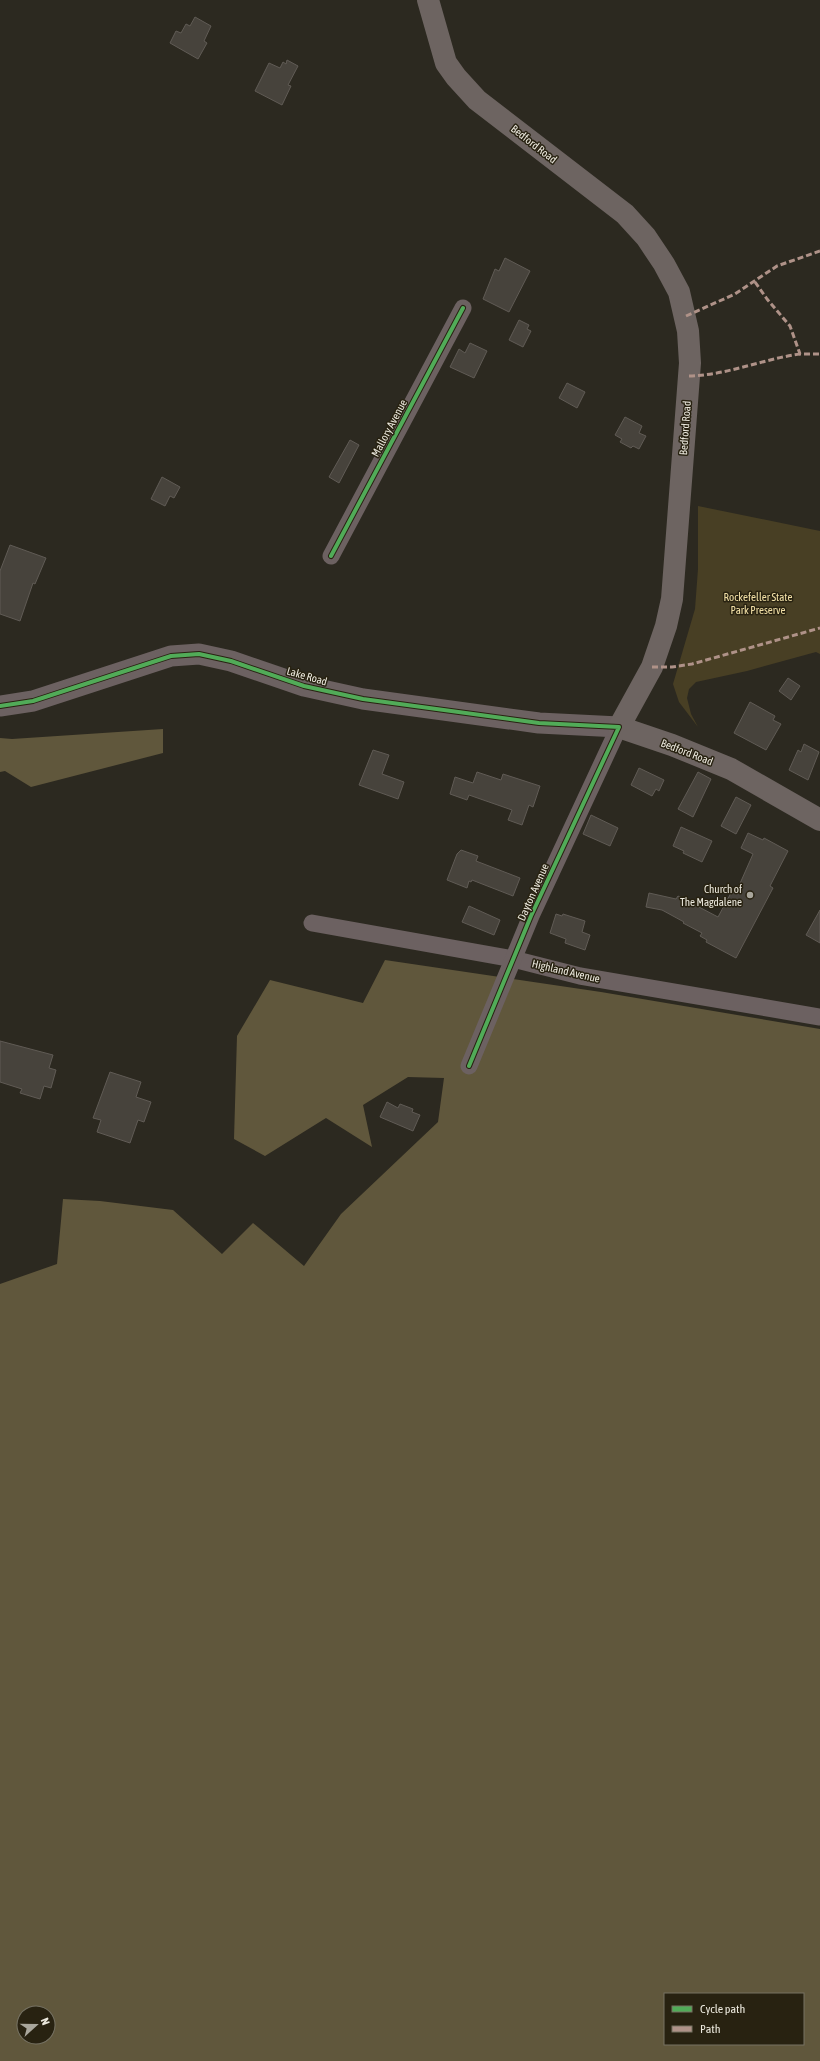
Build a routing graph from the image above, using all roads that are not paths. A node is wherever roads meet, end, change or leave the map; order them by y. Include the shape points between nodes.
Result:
1 (428, 0) edge
2 (463, 308) dead end
3 (331, 556) dead end
4 (0, 706) edge
5 (619, 727) junction
6 (820, 820) edge
7 (312, 923) dead end
8 (513, 959) junction
9 (820, 1016) edge
10 (469, 1066) dead end

1 - 5 main road, Bedford Road via 446,63 456,77 477,100 624,214 646,237 664,264 679,292 686,316 690,364 672,599 652,667
2 - 3 street, Mallory Avenue
4 - 5 street, Lake Road via 33,702 171,656 199,654 231,661 304,686 364,699 539,723
5 - 6 main road, Bedford Road via 731,768
5 - 8 street, Dayton Avenue
7 - 8 street, Highland Avenue
8 - 9 street, Highland Avenue via 580,976
8 - 10 street, Dayton Avenue

